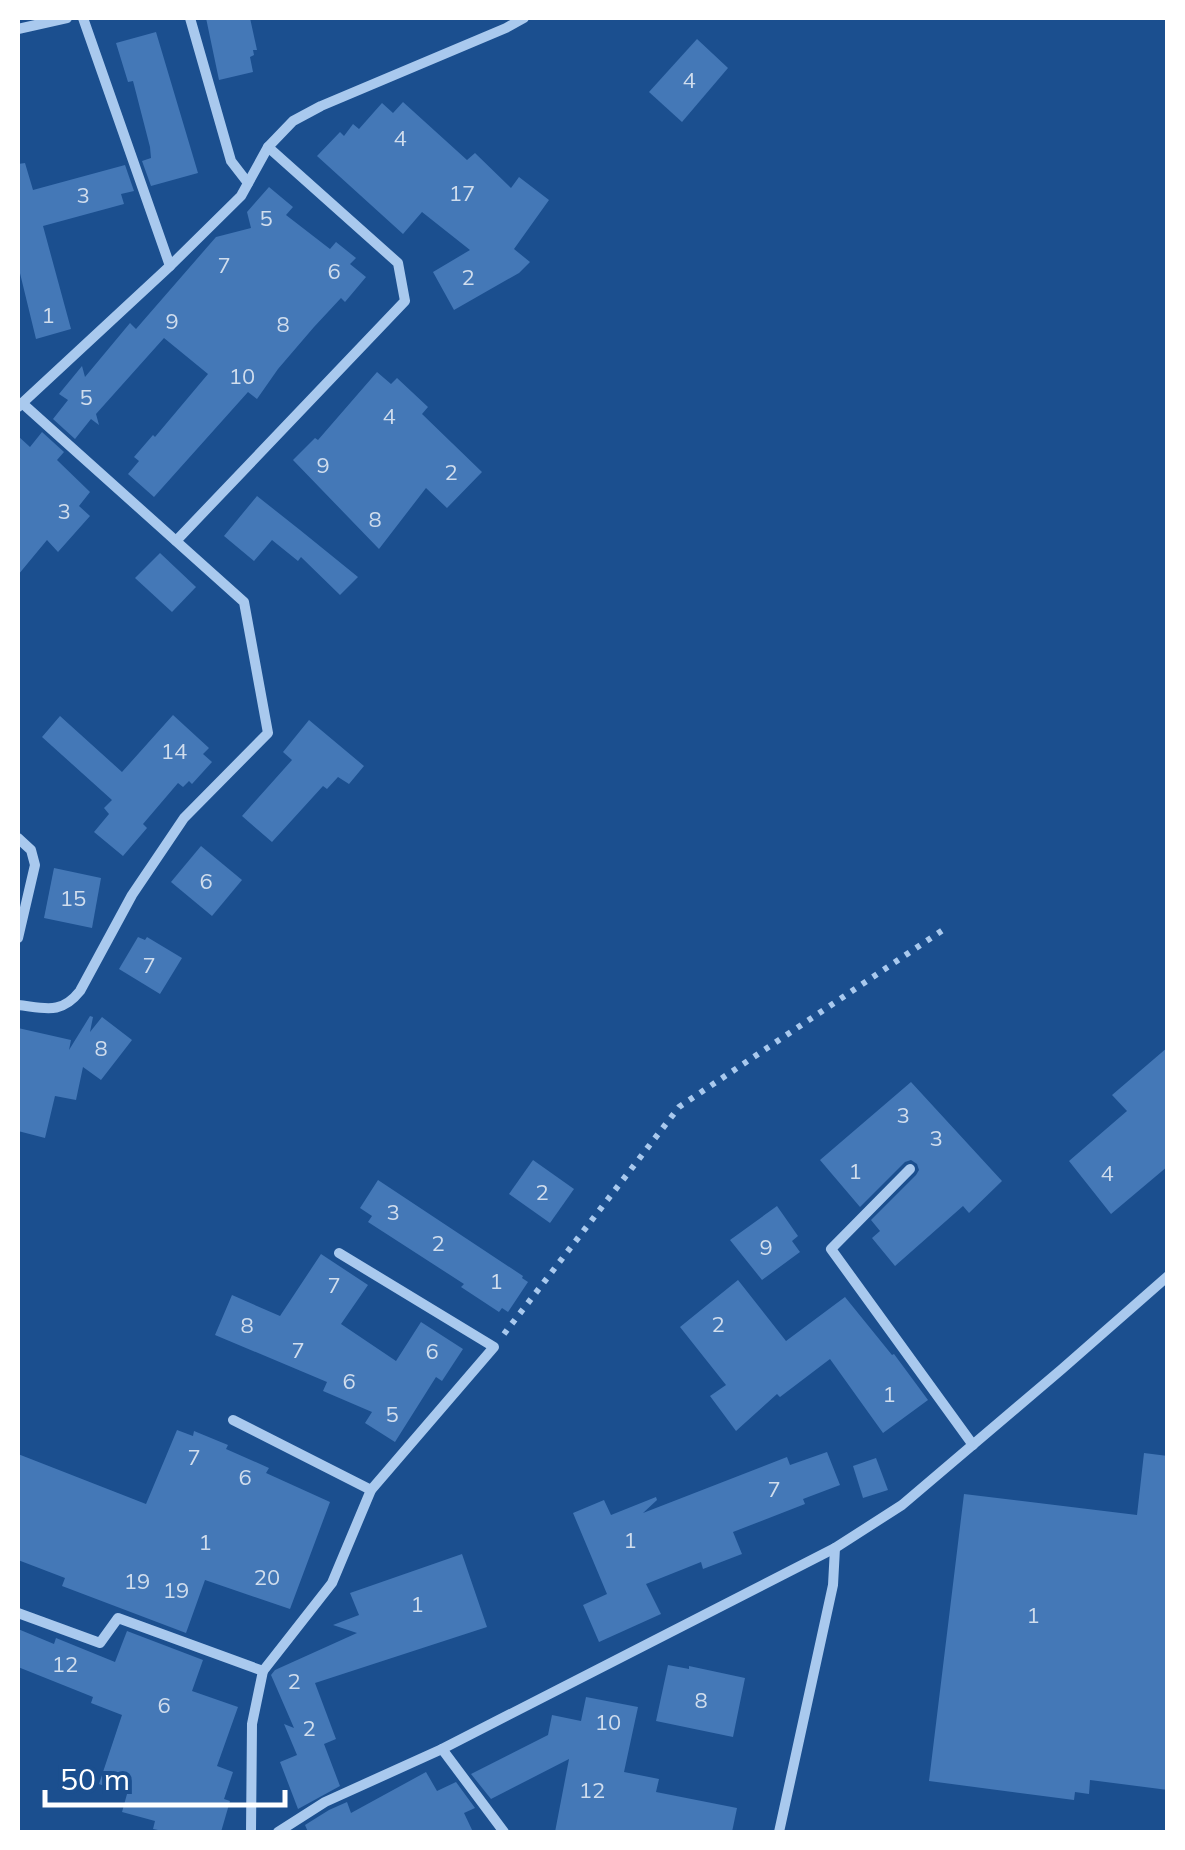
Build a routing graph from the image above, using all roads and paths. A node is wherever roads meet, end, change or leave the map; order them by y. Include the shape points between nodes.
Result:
1 (67, 18) edge
2 (83, 18) edge
3 (190, 18) edge
4 (524, 18) edge
5 (18, 29) edge
6 (268, 147) junction
7 (248, 183) junction
8 (170, 266) junction
9 (20, 406) edge
10 (176, 541) junction
11 (18, 838) edge
12 (943, 930) dead end
13 (18, 938) edge
14 (18, 1005) edge
15 (910, 1168) dead end
16 (338, 1253) dead end
17 (1168, 1276) edge
18 (494, 1347) junction
19 (233, 1420) dead end
20 (973, 1445) junction
21 (371, 1490) junction
22 (835, 1548) junction
23 (18, 1613) edge
24 (262, 1670) junction
25 (442, 1749) junction
26 (250, 1832) edge
27 (278, 1832) edge
28 (504, 1832) edge
29 (779, 1832) edge

1 - 5 street
2 - 8 street
3 - 7 street via 231,161
4 - 6 street via 321,106 293,121
6 - 7 street
6 - 10 street via 398,263 405,300
7 - 8 street
8 - 9 street
9 - 10 street
10 - 14 street via 244,602 268,733 184,818 71,1003 56,1009
11 - 13 street via 35,865
12 - 18 path via 679,1107
15 - 20 street via 831,1249
16 - 18 street
17 - 20 street
18 - 21 street
19 - 21 street
20 - 22 street via 902,1505
21 - 24 street via 332,1583
22 - 25 street
22 - 29 street via 834,1585
23 - 24 street via 100,1643 118,1618
24 - 26 street via 252,1724
25 - 27 street via 326,1802
25 - 28 street

